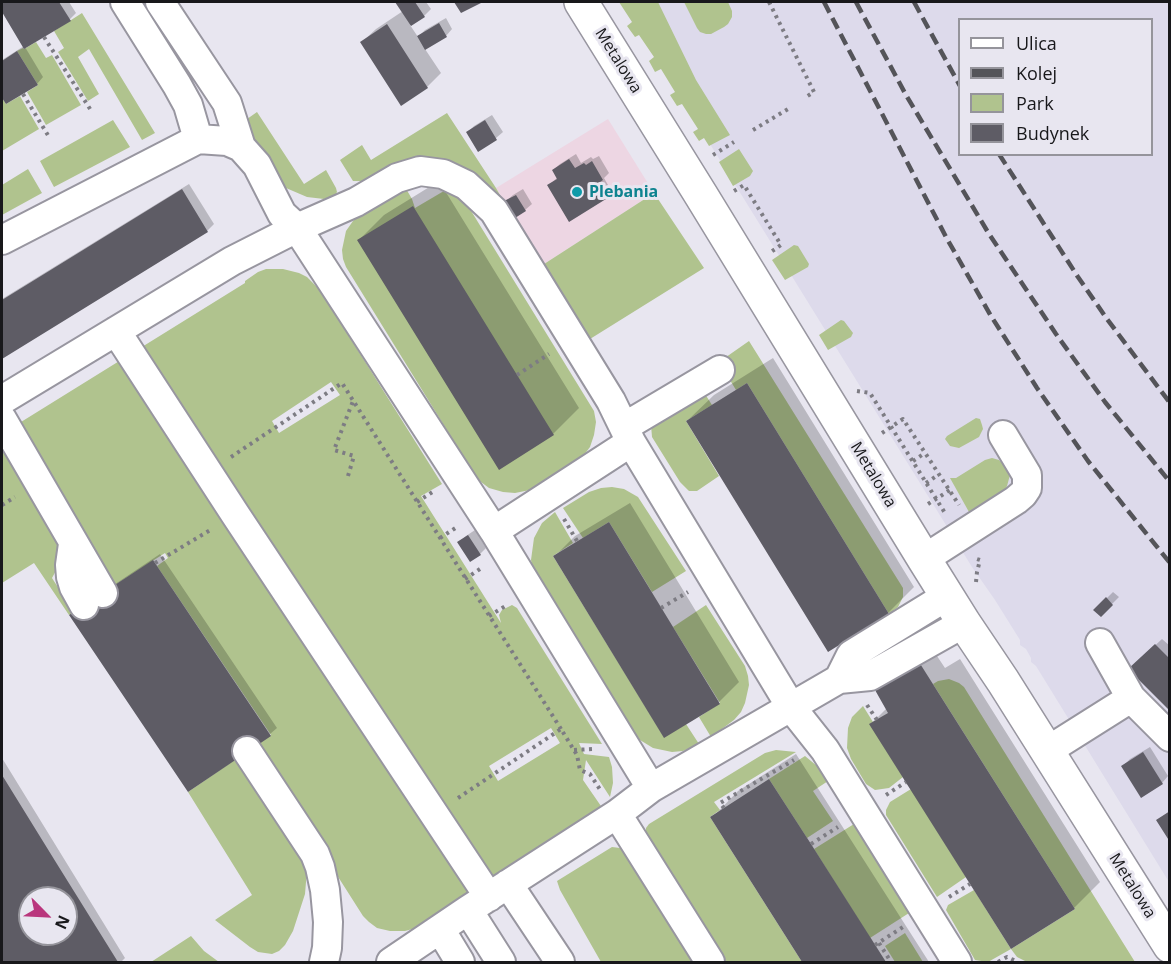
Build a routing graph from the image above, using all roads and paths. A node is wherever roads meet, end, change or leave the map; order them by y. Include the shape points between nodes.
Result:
1 (125, 2) edge
2 (160, 2) edge
3 (581, 2) edge
4 (769, 2) edge
5 (44, 37) dead end
6 (23, 94) dead end
7 (806, 97) dead end
8 (788, 109) dead end
9 (92, 112) dead end
10 (753, 130) dead end
11 (49, 137) dead end
12 (198, 139) junction
13 (734, 142) dead end
14 (241, 147) junction
15 (705, 159) dead end
16 (728, 195) dead end
17 (297, 228) junction
18 (2, 240) edge
19 (765, 256) dead end
20 (116, 331) junction
21 (573, 339) junction
22 (720, 370) dead end
23 (517, 375) dead end
24 (2, 400) edge
25 (353, 401) junction
26 (2, 419) edge
27 (891, 427) dead end
28 (627, 434) junction
29 (1003, 435) dead end
30 (925, 453) junction
31 (912, 461) dead end
32 (208, 472) junction
33 (938, 475) junction
34 (348, 476) dead end
35 (926, 483) dead end
36 (960, 506) dead end
37 (235, 514) junction
38 (463, 524) dead end
39 (494, 531) junction
40 (440, 538) junction
41 (924, 559) junction
42 (155, 563) dead end
43 (489, 563) dead end
44 (465, 579) junction
45 (689, 591) dead end
46 (947, 596) junction
47 (94, 599) dead end
48 (661, 608) dead end
49 (964, 623) junction
50 (1100, 643) dead end
51 (839, 680) junction
52 (1131, 698) junction
53 (864, 700) dead end
54 (791, 707) junction
55 (877, 720) dead end
56 (561, 729) junction
57 (1170, 737) edge
58 (247, 751) dead end
59 (1047, 751) junction
60 (798, 757) dead end
61 (580, 770) dead end
62 (906, 782) dead end
63 (651, 788) junction
64 (881, 798) dead end
65 (723, 808) dead end
66 (434, 814) junction
67 (617, 814) junction
68 (845, 822) dead end
69 (811, 844) dead end
70 (970, 884) dead end
71 (489, 897) junction
72 (945, 900) dead end
73 (907, 925) dead end
74 (440, 929) junction
75 (1170, 946) edge
76 (544, 951) edge
77 (324, 963) edge
78 (391, 963) edge
79 (460, 963) edge
80 (501, 963) edge
81 (560, 963) edge
82 (580, 963) edge
83 (710, 963) edge
84 (891, 963) edge
85 (957, 963) edge
86 (998, 963) edge
87 (1017, 963) edge

1 - 12 lane via 188,105
2 - 14 lane via 227,103
3 - 41 main road, Metalowa
4 - 7 path via 814,92
5 - 9 path
6 - 11 path
8 - 10 path
12 - 14 lane via 227,141
12 - 18 lane
13 - 15 path
14 - 17 lane via 257,165 282,214
16 - 19 path via 744,185 781,245
17 - 20 lane via 232,261
17 - 21 lane via 398,178 420,171 443,174 466,185 494,211
17 - 39 lane
20 - 24 lane
20 - 32 lane
21 - 23 path
21 - 28 lane
22 - 28 lane
25 - 32 path via 342,383
25 - 34 path via 334,450 354,456
25 - 40 path
26 - 47 lane via 73,544
27 - 30 path via 903,419
28 - 39 lane
28 - 54 lane
29 - 41 lane via 1027,475 1027,488 1016,500
30 - 31 path
30 - 33 path
32 - 37 lane
33 - 35 path
33 - 36 path
37 - 42 path
37 - 66 lane
38 - 40 path
39 - 63 lane
40 - 44 path
41 - 46 main road, Metalowa
43 - 44 path
44 - 56 path
45 - 48 path
46 - 49 main road, Metalowa
46 - 51 lane via 851,655
49 - 51 lane via 870,676
49 - 59 main road, Metalowa
50 - 52 lane
51 - 54 lane
52 - 57 lane
52 - 59 lane
53 - 55 path
54 - 63 lane
54 - 85 lane via 825,750
56 - 61 path via 577,755
56 - 66 path
58 - 77 lane via 320,867 328,922
59 - 75 main road, Metalowa
60 - 65 path via 720,803
62 - 64 path
63 - 67 lane
66 - 71 lane
67 - 71 lane
67 - 83 lane
68 - 69 path
70 - 72 path
71 - 74 lane
71 - 76 lane
71 - 80 lane
73 - 84 path via 877,944
74 - 78 lane
74 - 79 lane
76 - 81 lane
76 - 82 lane via 564,944
86 - 87 path via 1007,957

